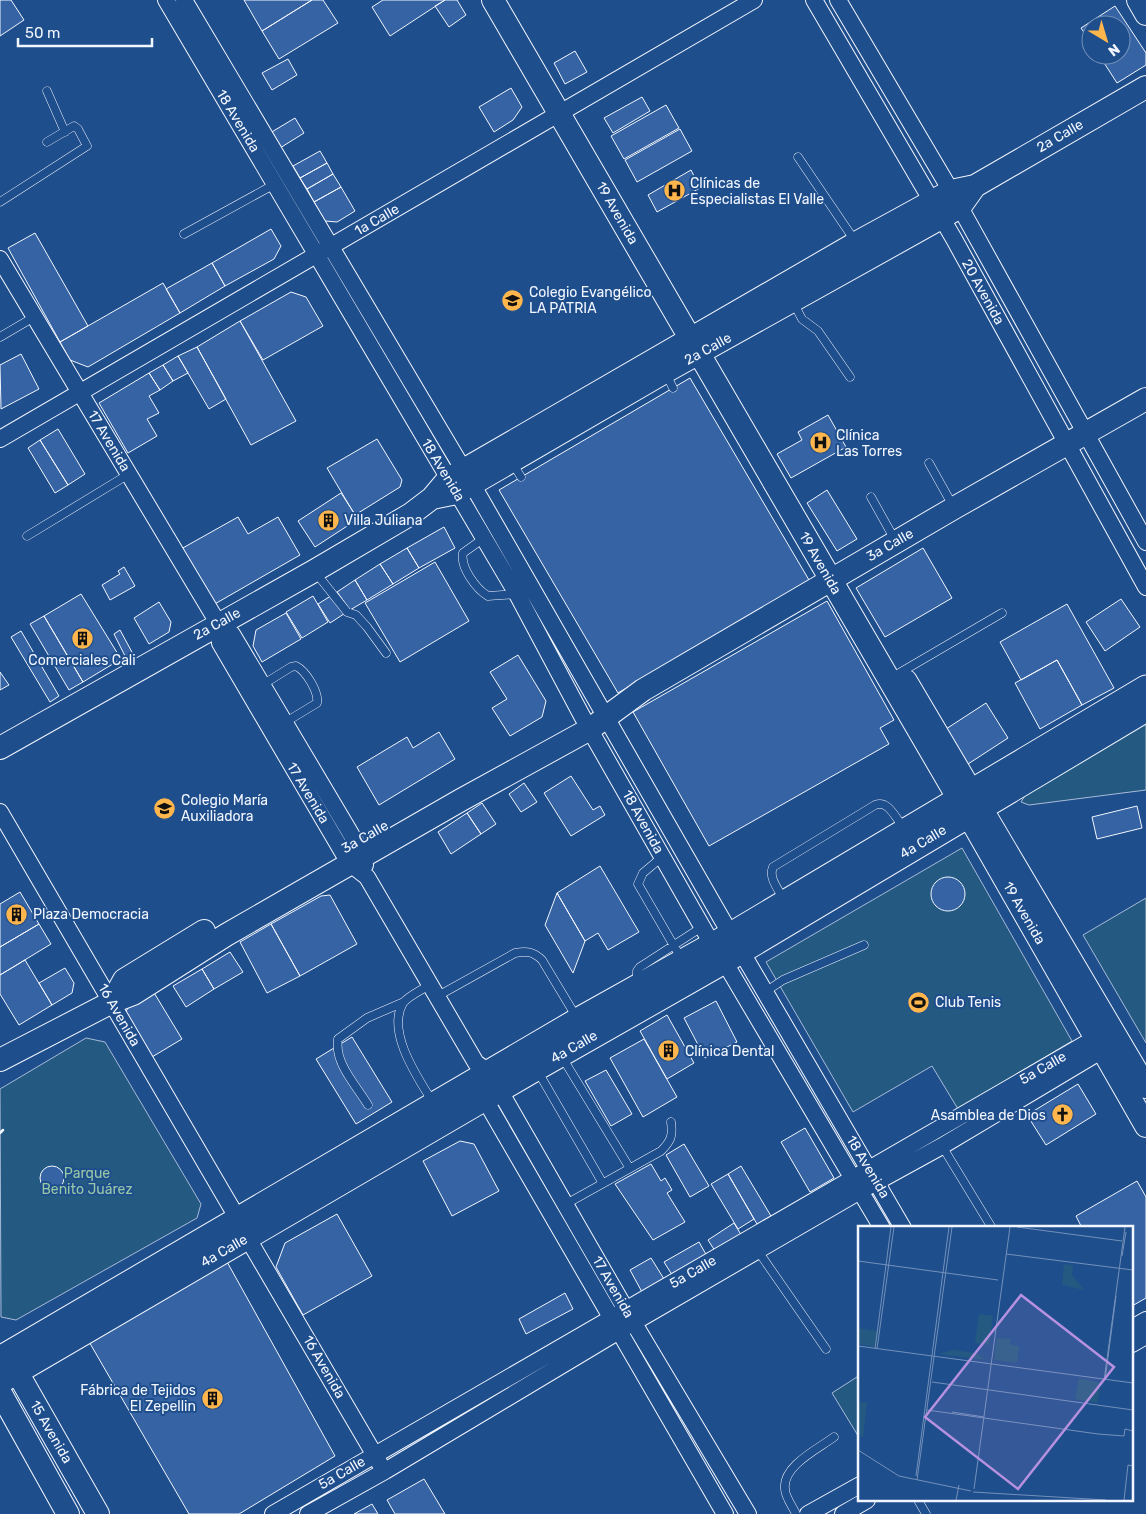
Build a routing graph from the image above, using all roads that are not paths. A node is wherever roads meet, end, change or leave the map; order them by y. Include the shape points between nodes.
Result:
1 (166, 0) edge
2 (184, 0) edge
3 (493, 0) edge
4 (510, 0) edge
5 (754, 0) edge
6 (814, 0) edge
7 (838, 0) edge
8 (1138, 0) edge
9 (1146, 14) edge
10 (1146, 87) edge
11 (47, 91) dead end
12 (565, 111) junction
13 (65, 132) junction
14 (47, 142) dead end
15 (798, 157) dead end
16 (275, 184) junction
17 (0, 202) edge
18 (946, 204) junction
19 (184, 234) dead end
20 (856, 243) junction
21 (323, 251) junction
22 (0, 259) edge
23 (792, 301) junction
24 (34, 317) junction
25 (0, 337) edge
26 (701, 343) junction
27 (850, 378) dead end
28 (79, 392) junction
29 (1146, 399) edge
30 (1087, 433) junction
31 (0, 439) edge
32 (1067, 445) junction
33 (929, 463) dead end
34 (129, 474) junction
35 (460, 482) junction
36 (872, 497) dead end
37 (954, 508) junction
38 (1144, 535) edge
39 (27, 536) dead end
40 (484, 538) junction
41 (896, 541) junction
42 (314, 571) junction
43 (836, 577) junction
44 (1146, 587) edge
45 (517, 594) junction
46 (1002, 613) dead end
47 (218, 623) junction
48 (386, 653) dead end
49 (894, 676) junction
50 (262, 685) junction
51 (1146, 688) edge
52 (1146, 709) edge
53 (594, 717) junction
54 (284, 723) junction
55 (0, 748) edge
56 (971, 804) junction
57 (0, 812) edge
58 (906, 831) junction
59 (662, 857) junction
60 (355, 858) junction
61 (785, 902) junction
62 (722, 944) junction
63 (864, 945) dead end
64 (678, 952) junction
65 (432, 991) junction
66 (765, 992) junction
67 (112, 1002) junction
68 (404, 1002) junction
69 (579, 1020) junction
70 (1107, 1039) junction
71 (561, 1054) junction
72 (0, 1060) edge
73 (536, 1068) junction
74 (485, 1081) junction
75 (1146, 1087) edge
76 (368, 1105) dead end
77 (434, 1105) junction
78 (671, 1122) dead end
79 (1146, 1126) edge
80 (942, 1146) junction
81 (629, 1167) junction
82 (873, 1176) junction
83 (602, 1182) junction
84 (857, 1185) junction
85 (566, 1204) junction
86 (881, 1226) edge
87 (903, 1226) edge
88 (991, 1226) edge
89 (243, 1228) junction
90 (758, 1251) junction
91 (630, 1316) junction
92 (1146, 1320) edge
93 (614, 1325) junction
94 (1134, 1327) edge
95 (1146, 1336) edge
96 (1134, 1343) edge
97 (826, 1349) dead end
98 (5, 1364) edge
99 (0, 1392) edge
100 (834, 1437) dead end
101 (374, 1454) junction
102 (385, 1471) junction
103 (858, 1486) edge
104 (863, 1502) edge
105 (919, 1502) edge
106 (68, 1514) edge
107 (98, 1514) edge
108 (272, 1514) edge
109 (308, 1514) edge
110 (724, 1514) edge
111 (748, 1514) edge
112 (796, 1514) edge
113 (808, 1514) edge
114 (843, 1514) edge
115 (926, 1514) edge

1 - 16 street, 18 Avenida
2 - 21 street, 18 Avenida
3 - 12 street, 19 Avenida
4 - 12 street, 19 Avenida
5 - 12 street, 1a Calle
6 - 18 street, 20 Avenida
7 - 18 street, 20 Avenida
8 - 9 street
10 - 18 street, 2a Calle
11 - 13 lane
12 - 21 street, 1a Calle
12 - 26 street, 19 Avenida
13 - 14 lane
13 - 17 lane via 76,127 87,146
15 - 20 lane
16 - 19 lane
16 - 21 street, 18 Avenida
18 - 20 street, 2a Calle
18 - 23 street, 2a Calle
18 - 30 street, 20 Avenida
18 - 32 street, 20 Avenida
20 - 26 street, 2a Calle
21 - 28 street, 1a Calle
21 - 35 street, 18 Avenida
22 - 24 street, 17 Avenida
23 - 26 street, 2a Calle
23 - 27 lane via 802,319 818,331
24 - 25 lane
24 - 28 street, 17 Avenida
26 - 35 street, 2a Calle
26 - 35 street, 2a Calle via 669,380 516,469
26 - 43 street, 19 Avenida
28 - 31 street, 1a Calle
28 - 34 street, 17 Avenida
29 - 30 street, 3a Calle
30 - 32 street, 3a Calle
30 - 38 street, 20 Avenida
32 - 37 street, 3a Calle
32 - 44 street, 20 Avenida
33 - 37 lane
34 - 39 lane
34 - 47 street, 17 Avenida
35 - 40 street, 18 Avenida
35 - 42 street, 2a Calle
35 - 53 street, 18 Avenida
36 - 41 lane
37 - 41 street, 3a Calle
40 - 45 street, 18 Avenida
40 - 45 lane via 463,553 466,569 478,589 488,596
41 - 43 street, 3a Calle
42 - 47 street, 2a Calle
42 - 48 lane via 347,612 356,615 367,626
43 - 49 street, 19 Avenida
43 - 53 street, 3a Calle
45 - 53 street, 18 Avenida
46 - 49 lane
47 - 50 street, 17 Avenida via 232,634
47 - 55 street, 2a Calle
47 - 60 street, 17 Avenida via 220,643
49 - 56 street, 19 Avenida
50 - 54 street, 17 Avenida
50 - 54 lane via 292,667 303,671 317,696 317,703
51 - 56 main road, 4a Calle
52 - 56 main road, 4a Calle
53 - 59 street, 18 Avenida
53 - 60 street, 3a Calle via 458,793
53 - 62 street, 18 Avenida
54 - 60 street, 17 Avenida
56 - 58 main road, 4a Calle
56 - 62 main road, 4a Calle
56 - 70 street, 19 Avenida
57 - 67 street, 16 Avenida
58 - 61 main road, 4a Calle
58 - 61 lane via 888,806 879,803 773,867 772,878
59 - 62 street, 18 Avenida
59 - 64 lane via 643,873 638,884
60 - 65 street, 17 Avenida
60 - 67 street, 3a Calle via 222,929 133,994
61 - 62 main road, 4a Calle
62 - 64 main road, 4a Calle
62 - 66 street, 18 Avenida
62 - 71 main road, 4a Calle
62 - 84 street, 18 Avenida
63 - 66 lane via 783,980
64 - 69 main road, 4a Calle via 638,987
65 - 68 lane
65 - 69 lane via 514,953 534,953 542,960
65 - 74 street, 17 Avenida
66 - 82 street, 18 Avenida
67 - 72 street, 3a Calle
67 - 89 street, 16 Avenida
68 - 76 lane via 367,1018 338,1039 336,1050 342,1064
68 - 77 lane via 400,1012 403,1046
69 - 74 main road, 4a Calle
70 - 75 street, 19 Avenida
70 - 79 street, 19 Avenida
70 - 80 street, 5a Calle
70 - 82 street, 5a Calle
71 - 73 main road, 4a Calle
71 - 81 lane
73 - 74 main road, 4a Calle
73 - 83 lane
74 - 77 main road, 4a Calle
74 - 85 street, 17 Avenida
74 - 89 main road, 4a Calle
74 - 93 street, 17 Avenida
77 - 89 main road, 4a Calle
78 - 81 lane via 670,1142
80 - 82 street, 5a Calle
80 - 88 lane
81 - 83 lane
82 - 84 street, 5a Calle
82 - 87 street, 18 Avenida
83 - 85 lane
84 - 86 street, 18 Avenida
84 - 90 street, 5a Calle
84 - 91 street, 5a Calle
85 - 91 street, 17 Avenida
89 - 98 main road, 4a Calle
89 - 101 street, 16 Avenida
90 - 91 street, 5a Calle
90 - 97 lane
91 - 93 street, 5a Calle
91 - 111 street, 17 Avenida
92 - 94 street
93 - 101 street, 5a Calle
93 - 102 street, 5a Calle
93 - 110 street, 17 Avenida
95 - 96 street
98 - 107 street, 15 Avenida
99 - 106 street, 15 Avenida
100 - 112 lane via 786,1475 784,1490
101 - 102 street, 16 Avenida
101 - 108 street, 5a Calle
102 - 109 street, 5a Calle
103 - 113 street
104 - 114 street
105 - 115 lane

